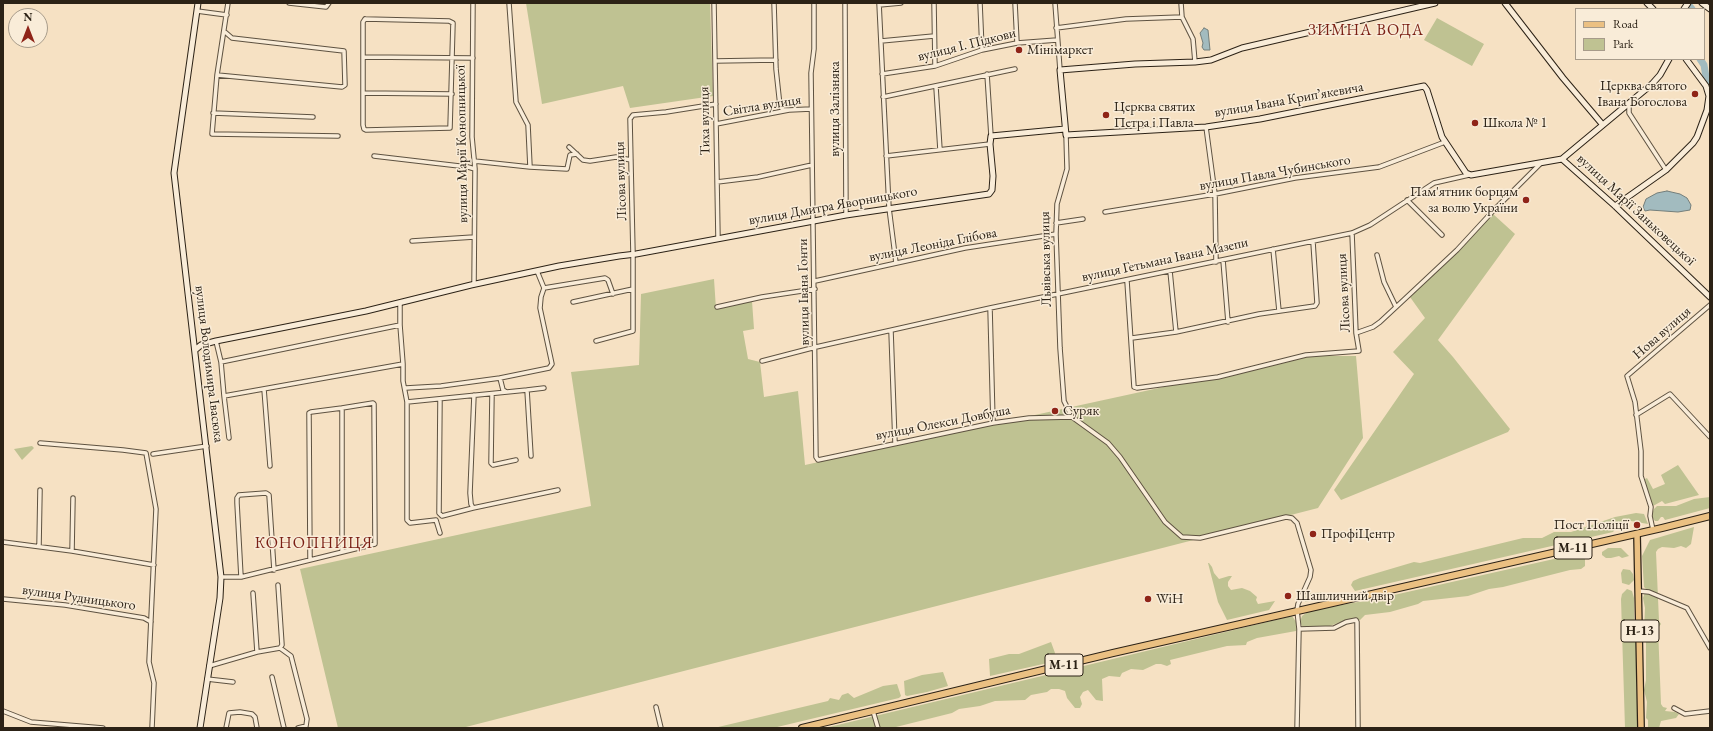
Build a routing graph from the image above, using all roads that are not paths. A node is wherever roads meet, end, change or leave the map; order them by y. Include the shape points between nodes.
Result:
1 (198, 3) edge
2 (228, 3) edge
3 (289, 3) edge
4 (329, 3) edge
5 (473, 3) edge
6 (508, 3) edge
7 (714, 3) edge
8 (774, 3) edge
9 (814, 3) edge
10 (845, 3) edge
11 (901, 3) edge
12 (934, 3) edge
13 (980, 3) edge
14 (1015, 3) edge
15 (1055, 3) edge
16 (1181, 3) edge
17 (1435, 3) edge
18 (1505, 3) edge
19 (879, 4) edge
20 (1704, 4) edge
21 (1710, 9) edge
22 (197, 11) junction
23 (226, 15) junction
24 (1182, 17) junction
25 (1056, 28) junction
26 (224, 32) junction
27 (934, 36) junction
28 (1057, 40) junction
29 (881, 41) junction
30 (1017, 43) junction
31 (982, 50) junction
32 (363, 57) junction
33 (452, 58) junction
34 (473, 58) junction
35 (776, 60) junction
36 (1668, 60) edge
37 (1687, 60) edge
38 (715, 61) junction
39 (1196, 62) junction
40 (935, 66) junction
41 (1015, 68) dead end
42 (1060, 70) junction
43 (882, 74) junction
44 (987, 74) junction
45 (218, 75) junction
46 (936, 87) junction
47 (363, 93) junction
48 (452, 94) junction
49 (883, 97) junction
50 (1630, 102) junction
51 (716, 104) junction
52 (811, 109) junction
53 (788, 110) junction
54 (1709, 112) edge
55 (213, 113) junction
56 (313, 117) dead end
57 (716, 124) junction
58 (1602, 124) junction
59 (1206, 127) junction
60 (1065, 129) junction
61 (1066, 135) junction
62 (338, 136) dead end
63 (991, 136) junction
64 (1445, 142) junction
65 (990, 144) junction
66 (569, 147) dead end
67 (940, 150) junction
68 (577, 154) junction
69 (374, 156) dead end
70 (886, 156) junction
71 (1562, 158) junction
72 (631, 160) junction
73 (474, 161) junction
74 (1542, 162) junction
75 (812, 165) junction
76 (530, 167) junction
77 (475, 170) junction
78 (1666, 170) junction
79 (1471, 175) junction
80 (717, 182) junction
81 (1215, 194) junction
82 (1407, 200) junction
83 (1615, 206) junction
84 (889, 208) junction
85 (1105, 212) dead end
86 (846, 215) junction
87 (1083, 219) dead end
88 (814, 221) junction
89 (1056, 223) junction
90 (1352, 233) junction
91 (1056, 234) junction
92 (1442, 236) dead end
93 (474, 237) junction
94 (718, 238) junction
95 (412, 241) dead end
96 (1313, 242) junction
97 (1273, 249) junction
98 (633, 254) junction
99 (1377, 255) dead end
100 (1223, 260) junction
101 (1216, 262) junction
102 (896, 263) junction
103 (537, 271) junction
104 (1170, 271) junction
105 (815, 280) junction
106 (1127, 281) junction
107 (474, 284) junction
108 (544, 288) junction
109 (633, 289) junction
110 (815, 289) junction
111 (613, 294) junction
112 (1058, 294) junction
113 (1710, 297) edge
114 (573, 302) dead end
115 (400, 303) junction
116 (1710, 305) edge
117 (718, 307) dead end
118 (1396, 307) junction
119 (990, 308) junction
120 (1279, 311) junction
121 (1228, 322) junction
122 (400, 325) junction
123 (891, 331) junction
124 (1176, 332) junction
125 (1356, 333) junction
126 (1132, 338) junction
127 (216, 341) junction
128 (596, 341) dead end
129 (816, 347) junction
130 (195, 350) junction
131 (762, 361) dead end
132 (221, 362) junction
133 (403, 364) junction
134 (500, 378) junction
135 (406, 388) junction
136 (544, 388) dead end
137 (264, 389) junction
138 (527, 390) junction
139 (505, 392) junction
140 (492, 394) junction
141 (474, 395) junction
142 (224, 396) junction
143 (440, 399) junction
144 (407, 402) junction
145 (342, 408) junction
146 (1636, 414) junction
147 (1072, 417) junction
148 (993, 423) junction
149 (1710, 437) edge
150 (229, 438) dead end
151 (40, 443) dead end
152 (895, 443) junction
153 (207, 446) junction
154 (153, 454) dead end
155 (531, 456) dead end
156 (516, 460) dead end
157 (818, 460) joint
158 (270, 466) dead end
159 (40, 490) dead end
160 (558, 490) dead end
161 (73, 498) dead end
162 (473, 508) junction
163 (1710, 516) edge
164 (1653, 530) junction
165 (440, 533) dead end
166 (1637, 534) junction
167 (3, 542) edge
168 (39, 546) junction
169 (72, 551) junction
170 (342, 551) junction
171 (310, 559) junction
172 (154, 565) junction
173 (274, 570) junction
174 (221, 577) junction
175 (242, 577) junction
176 (278, 585) dead end
177 (1639, 591) junction
178 (253, 593) dead end
179 (3, 599) edge
180 (1297, 610) junction
181 (151, 622) junction
182 (1299, 629) junction
183 (280, 648) junction
184 (1710, 648) edge
185 (256, 652) junction
186 (209, 666) junction
187 (272, 677) dead end
188 (207, 678) junction
189 (233, 682) dead end
190 (656, 707) dead end
191 (1674, 708) dead end
192 (3, 711) edge
193 (873, 711) junction
194 (1710, 711) edge
195 (58, 726) edge
196 (103, 728) edge
197 (152, 728) edge
198 (200, 728) edge
199 (226, 728) edge
200 (257, 728) edge
201 (284, 728) edge
202 (298, 728) edge
203 (661, 728) edge
204 (802, 728) edge
205 (878, 728) edge
206 (1297, 728) edge
207 (1358, 728) edge
208 (1642, 728) edge

1 - 22 street, вулиця Володимира Івасюка
2 - 23 street
3 - 4 street via 326,7
5 - 34 street, вулиця Марії Конопницької
6 - 76 street via 516,102 528,125
7 - 38 street, Тиха вулиця
8 - 35 street
9 - 52 street, вулиця Івана Ґонти
10 - 86 street, вулиця Залізняка
11 - 19 street
12 - 27 street
13 - 31 street
14 - 30 street
15 - 25 street, Львівська вулиця
16 - 24 street
17 - 39 street via 1242,48 1211,60
18 - 58 street
19 - 29 street
20 - 21 street
22 - 23 street
22 - 130 street, вулиця Володимира Івасюка via 174,173
23 - 26 street
24 - 25 street via 1126,19
24 - 39 street via 1194,39
25 - 28 street, Львівська вулиця
26 - 45 street
26 - 45 street via 232,38 344,51 345,84 342,87
27 - 29 street
27 - 40 street
28 - 30 street, вулиця І. Підкови
28 - 42 street, Львівська вулиця
29 - 43 street
30 - 31 street, вулиця І. Підкови
31 - 40 street, вулиця І. Підкови
32 - 33 street
32 - 33 street via 365,19 451,22
32 - 47 street
33 - 34 street
33 - 48 street
34 - 73 street, вулиця Марії Конопницької
35 - 38 street
35 - 53 street via 780,106 783,110
36 - 50 street via 1660,75
37 - 54 street via 1708,90
38 - 51 street, Тиха вулиця
39 - 42 street
40 - 43 street, вулиця І. Підкови
41 - 44 street
42 - 60 street, Львівська вулиця
43 - 49 street
44 - 46 street
44 - 63 street
45 - 55 street
46 - 49 street
46 - 67 street
47 - 48 street
47 - 48 street via 363,124 366,130 449,129 452,127
49 - 70 street
50 - 58 street
50 - 78 street via 1630,113
51 - 57 street, Тиха вулиця
51 - 72 street, Лісова вулиця via 633,115 630,119
52 - 53 street, Світла вулиця
52 - 75 street, вулиця Івана Ґонти
53 - 57 street, Світла вулиця
54 - 78 street via 1693,144
55 - 56 street
55 - 62 street via 213,134
57 - 80 street, Тиха вулиця
58 - 71 street
59 - 61 street, вулиця Івана Крипʼякевича
59 - 64 street, вулиця Івана Крипʼякевича via 1260,119 1424,86
59 - 81 street
60 - 61 street, Львівська вулиця
60 - 63 street
61 - 89 street, Львівська вулиця via 1067,169 1057,204
63 - 65 street
64 - 79 street via 1463,170
64 - 81 street, вулиця Павла Чубинського via 1379,167 1296,178
65 - 67 street
65 - 84 street, вулиця Дмитра Яворницького via 993,176 992,190 989,194
66 - 68 street
67 - 70 street
68 - 72 street via 583,160 590,161 616,157
68 - 76 street via 570,155 567,169
69 - 77 street via 468,167
70 - 84 street
71 - 74 street, вулиця Гетьмана Івана Мазепи
71 - 83 street, вулиця Марії Заньковецької
72 - 98 street, Лісова вулиця
73 - 76 street
73 - 77 street, вулиця Марії Конопницької
74 - 79 street, вулиця Гетьмана Івана Мазепи
74 - 118 street via 1457,250
75 - 80 street via 758,177
75 - 88 street, вулиця Івана Ґонти
77 - 93 street, вулиця Марії Конопницької
78 - 83 street
79 - 82 street, вулиця Гетьмана Івана Мазепи via 1434,183
80 - 94 street, Тиха вулиця
81 - 85 street, вулиця Павла Чубинського
81 - 101 street
82 - 90 street, вулиця Гетьмана Івана Мазепи via 1370,225
82 - 92 street
83 - 113 street, вулиця Марії Заньковецької
84 - 86 street, вулиця Дмитра Яворницького
84 - 102 street
86 - 88 street, вулиця Дмитра Яворницького
87 - 89 street
88 - 94 street, вулиця Дмитра Яворницького
88 - 105 street, вулиця Івана Ґонти
89 - 91 street, Львівська вулиця
90 - 96 street, вулиця Гетьмана Івана Мазепи
90 - 125 street, Лісова вулиця
91 - 102 street, вулиця Леоніда Глібова via 966,248
91 - 112 street, Львівська вулиця
93 - 95 street
93 - 107 street, вулиця Марії Конопницької
94 - 98 street, вулиця Дмитра Яворницького
96 - 97 street, вулиця Гетьмана Івана Мазепи
96 - 120 street via 1316,304 1312,307
97 - 100 street, вулиця Гетьмана Івана Мазепи
97 - 120 street
98 - 103 street, вулиця Дмитра Яворницького
98 - 109 street, Лісова вулиця
99 - 118 street via 1384,282
100 - 101 street, вулиця Гетьмана Івана Мазепи
100 - 121 street
101 - 104 street, вулиця Гетьмана Івана Мазепи
102 - 105 street, вулиця Леоніда Глібова
103 - 107 street, вулиця Дмитра Яворницького
103 - 108 street
104 - 106 street, вулиця Гетьмана Івана Мазепи
104 - 124 street
105 - 110 street, вулиця Івана Ґонти
106 - 112 street, вулиця Гетьмана Івана Мазепи
106 - 126 street
107 - 115 street, вулиця Дмитра Яворницького
108 - 111 street via 605,278
108 - 134 street via 540,308 551,366
109 - 111 street
109 - 128 street, Лісова вулиця via 633,331
110 - 117 street
110 - 129 street, вулиця Івана Ґонти
111 - 114 street
112 - 119 street, вулиця Гетьмана Івана Мазепи
112 - 147 street, Львівська вулиця via 1062,392
115 - 122 street
115 - 127 street, вулиця Дмитра Яворницького
116 - 146 street, Нова вулиця via 1627,376
118 - 125 street via 1373,327
119 - 123 street, вулиця Гетьмана Івана Мазепи
119 - 148 street
120 - 121 street
121 - 124 street
122 - 132 street
122 - 133 street
123 - 129 street, вулиця Гетьмана Івана Мазепи
123 - 152 street
124 - 126 street
125 - 126 street, Лісова вулиця via 1359,351 1306,355 1218,378 1137,388 1134,387
127 - 130 street, вулиця Дмитра Яворницького via 201,345
127 - 132 street
129 - 131 street, вулиця Гетьмана Івана Мазепи
129 - 157 street, вулиця Івана Ґонти
130 - 153 street, вулиця Володимира Івасюка
132 - 142 street
133 - 135 street via 403,381
133 - 137 street
134 - 135 street
134 - 139 street
135 - 144 street
136 - 138 street
137 - 142 street
137 - 158 street
138 - 139 street
138 - 155 street
139 - 140 street
140 - 141 street
140 - 156 street via 491,463 493,465
141 - 143 street
141 - 162 street via 470,493
142 - 150 street
143 - 144 street
143 - 162 street via 439,513 442,516
144 - 165 street via 407,520 410,523 436,520
145 - 170 street
145 - 170 street via 374,404 376,542 374,545
145 - 171 street via 309,413
146 - 149 street via 1670,394
146 - 164 street via 1641,451 1641,476 1651,507
147 - 148 street, вулиця Олекси Довбуша via 1029,418
147 - 180 street via 1112,448 1165,522 1182,538 1200,538 1286,517 1292,518 1297,523 1311,570
148 - 152 street, вулиця Олекси Довбуша
151 - 172 street via 146,454 156,509
152 - 157 street, вулиця Олекси Довбуша
153 - 154 street
153 - 174 street, вулиця Володимира Івасюка
159 - 168 street
160 - 162 street
161 - 169 street
163 - 164 highway, М-11
164 - 166 highway, М-11
166 - 177 main road, Н-13
166 - 180 highway, М-11
167 - 168 street
168 - 169 street
169 - 172 street
170 - 171 street
171 - 173 street
172 - 181 street
173 - 175 street
173 - 175 street via 269,495 239,495 237,503
174 - 175 street
174 - 186 street, вулиця Володимира Івасюка
176 - 183 street via 282,645
177 - 184 street via 1649,592 1687,608
177 - 208 main road, Н-13
178 - 185 street
179 - 181 street, вулиця Рудницького via 65,605 144,618
180 - 182 street
180 - 193 highway, М-11
181 - 197 street via 149,662 154,683
182 - 206 street
182 - 207 street via 1334,628 1356,620
183 - 185 street
183 - 202 street via 291,656 307,719 306,726
185 - 186 street
186 - 188 street, вулиця Володимира Івасюка
187 - 201 street
188 - 189 street
188 - 198 street, вулиця Володимира Івасюка
190 - 203 street
191 - 194 street via 1685,714
192 - 195 street via 30,722
193 - 204 highway, М-11
193 - 205 street
195 - 196 street
199 - 200 street via 229,713 240,712 252,714

